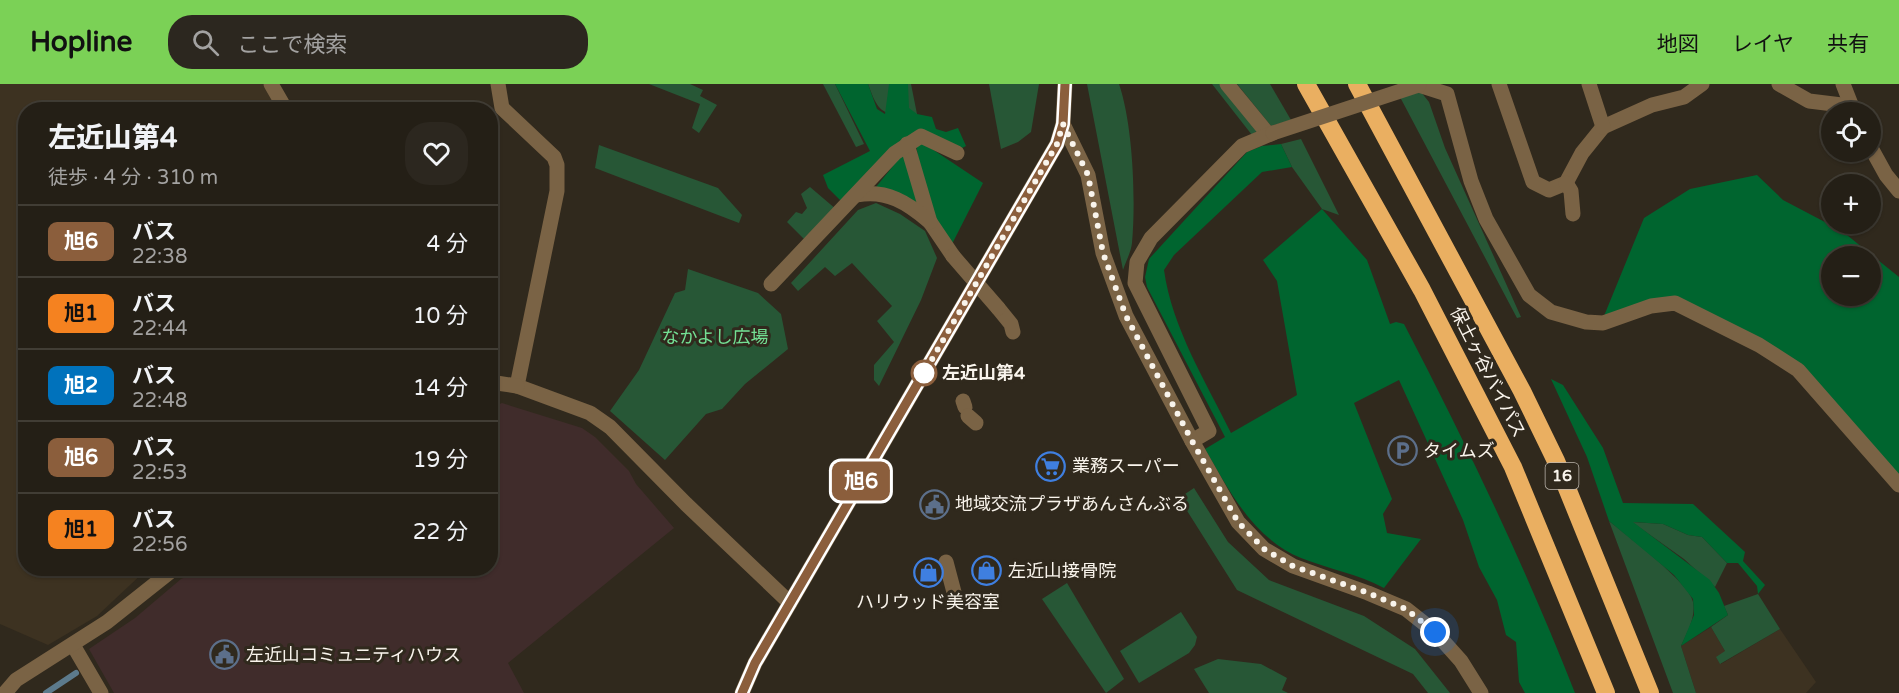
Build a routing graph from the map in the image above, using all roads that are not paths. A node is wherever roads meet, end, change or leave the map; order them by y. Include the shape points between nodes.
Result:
1 (271, 84) edge
2 (498, 84) edge
3 (1065, 84) edge
4 (1227, 84) edge
5 (1306, 84) edge
6 (1357, 84) edge
7 (1499, 84) edge
8 (1589, 84) edge
9 (1702, 84) edge
10 (1779, 84) edge
11 (1843, 84) edge
12 (1419, 85) edge
13 (287, 102) edge
14 (1849, 102) edge
15 (1821, 103) edge
16 (1063, 124) junction
17 (1603, 127) junction
18 (1270, 134) junction
19 (907, 144) junction
20 (957, 153) dead end
21 (1879, 162) edge
22 (1566, 183) junction
23 (1899, 191) edge
24 (857, 195) junction
25 (1573, 214) dead end
26 (930, 222) junction
27 (771, 285) dead end
28 (1013, 332) dead end
29 (498, 383) edge
30 (517, 386) junction
31 (1192, 441) junction
32 (1899, 485) edge
33 (946, 562) dead end
34 (164, 576) edge
35 (955, 596) dead end
36 (790, 603) junction
37 (73, 645) junction
38 (5, 693) edge
39 (101, 693) edge
40 (742, 693) edge
41 (1481, 693) edge
42 (1606, 693) edge
43 (1650, 693) edge

1 - 13 street
2 - 30 street via 502,108 554,157 557,165 555,200
3 - 16 street
4 - 18 street
5 - 42 highway, 保土ヶ谷バイパス / 16 via 1422,290 1508,456
6 - 43 highway, 保土ヶ谷バイパス / 16 via 1556,461
7 - 22 street via 1533,182 1549,190
8 - 17 street
9 - 17 street via 1684,98 1652,105
10 - 15 street
11 - 14 street
12 - 18 street, bridge
12 - 32 street via 1447,94 1486,219 1528,295 1551,312 1603,323 1651,306 1675,303 1758,345 1798,370
16 - 31 street via 1088,175 1112,281 1126,316
16 - 36 street via 1051,154
17 - 22 street via 1582,153
18 - 31 street via 1242,146 1151,238 1137,262 1135,283 1209,431
19 - 20 street via 921,136
19 - 24 street
19 - 26 street
21 - 23 street
22 - 25 street via 1571,191
24 - 26 street via 891,196
24 - 27 street
26 - 28 street, bridge via 953,256 1011,324
29 - 30 street
30 - 36 street via 590,413 610,427
31 - 41 street via 1238,522 1264,549 1293,566 1406,609 1435,632 1461,661
33 - 35 street
34 - 37 street
36 - 40 street
37 - 38 street via 16,680
37 - 39 street

